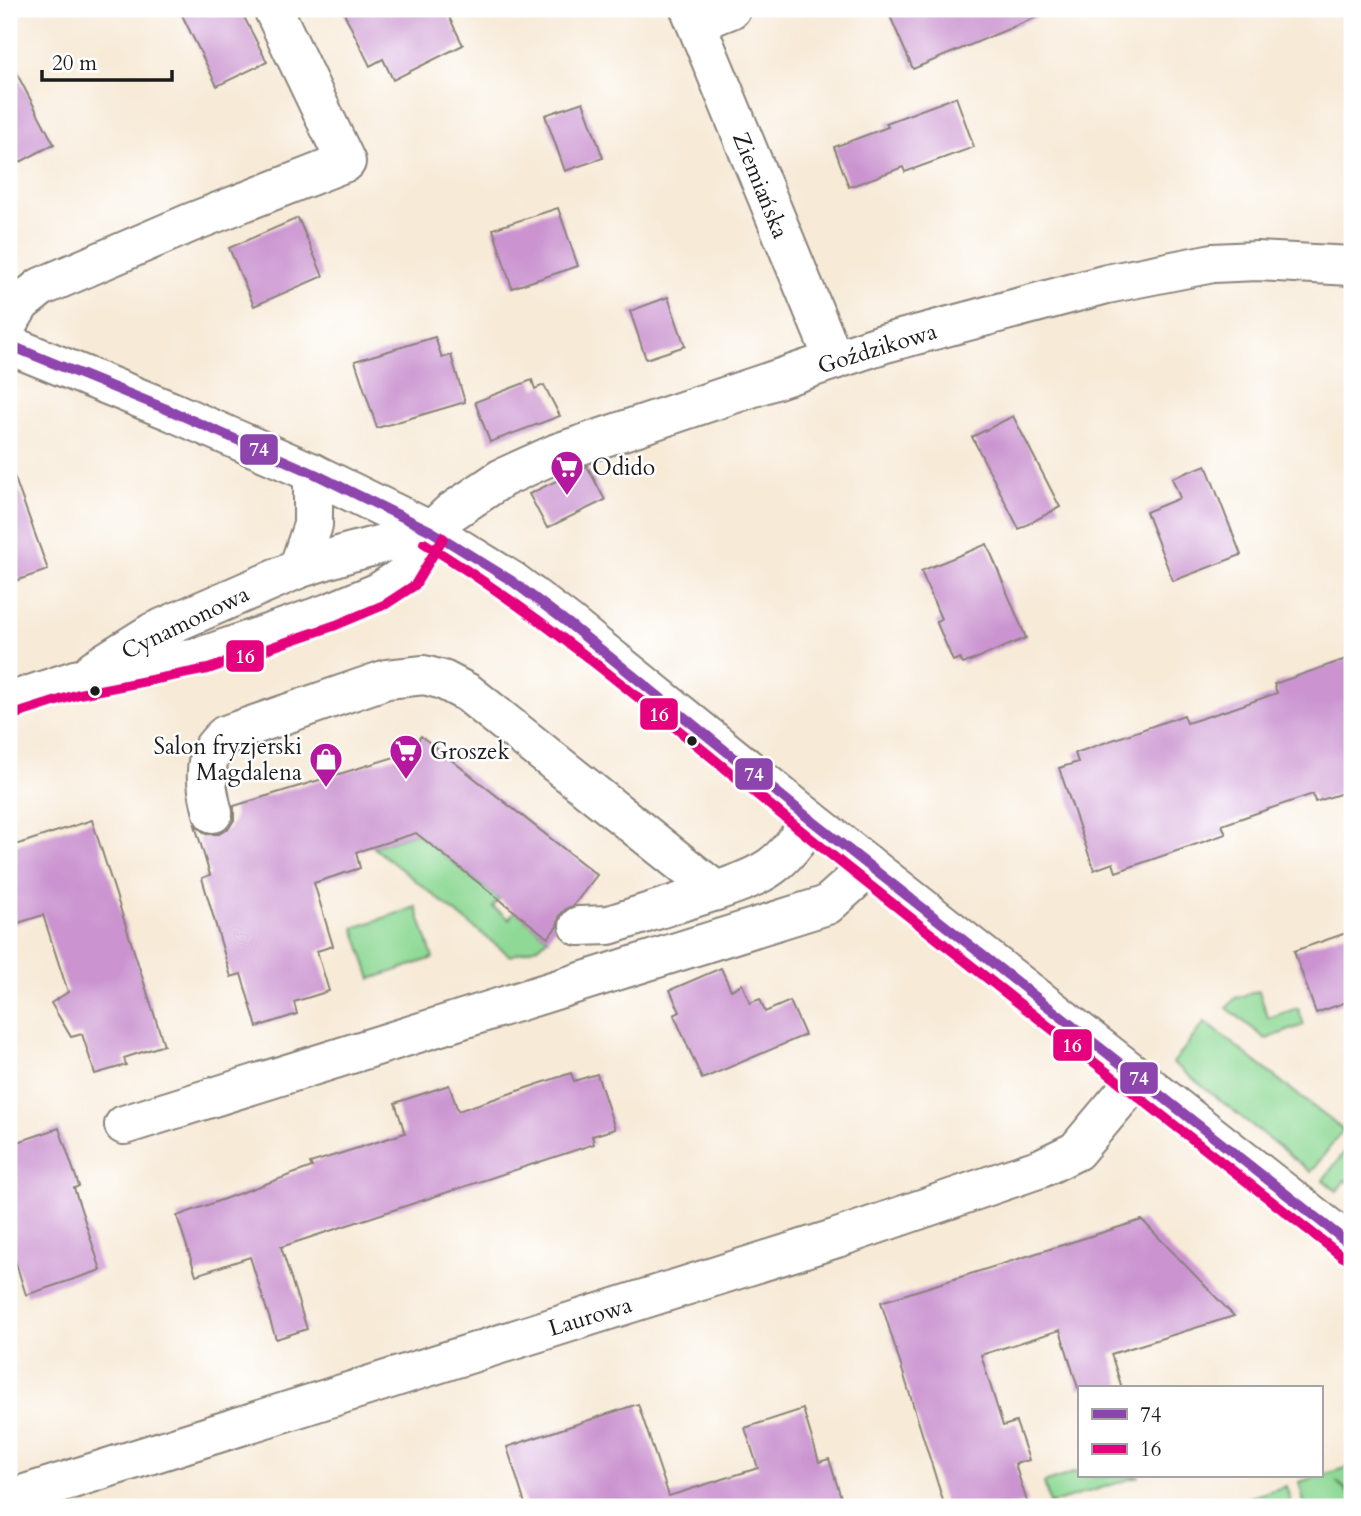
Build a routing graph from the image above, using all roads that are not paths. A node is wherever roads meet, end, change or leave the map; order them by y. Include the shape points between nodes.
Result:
1 (273, 9) edge
2 (731, 9) edge
3 (693, 16) edge
4 (1352, 266) edge
5 (9, 322) edge
6 (9, 345) edge
7 (834, 360) junction
8 (313, 473) junction
9 (431, 531) junction
10 (298, 569) junction
11 (75, 680) junction
12 (9, 702) edge
13 (213, 813) dead end
14 (811, 820) junction
15 (867, 864) junction
16 (716, 891) junction
17 (579, 926) dead end
18 (1138, 1077) junction
19 (124, 1125) dead end
20 (1352, 1245) edge
21 (9, 1499) edge

1 - 5 street via 346,162 190,222 41,288 21,303
2 - 3 street
3 - 7 street, Ziemiańska
4 - 7 street, Goździkowa via 1256,261 1160,272
6 - 8 street
7 - 9 street, Goździkowa via 557,453 502,478
8 - 9 street
8 - 10 street via 313,525
9 - 10 street, Cynamonowa
9 - 11 street, Cynamonowa via 406,573 379,592 203,656
9 - 14 street via 529,593
10 - 11 street, Cynamonowa via 153,632
11 - 12 street, Cynamonowa
13 - 16 street via 207,771 211,750 225,735 387,679 424,675 468,693
14 - 15 street
14 - 16 street via 787,855 771,869
15 - 18 street
15 - 19 street via 827,905
16 - 17 street via 609,925
18 - 20 street
18 - 21 street, Laurowa via 1076,1150 1041,1168 837,1238

